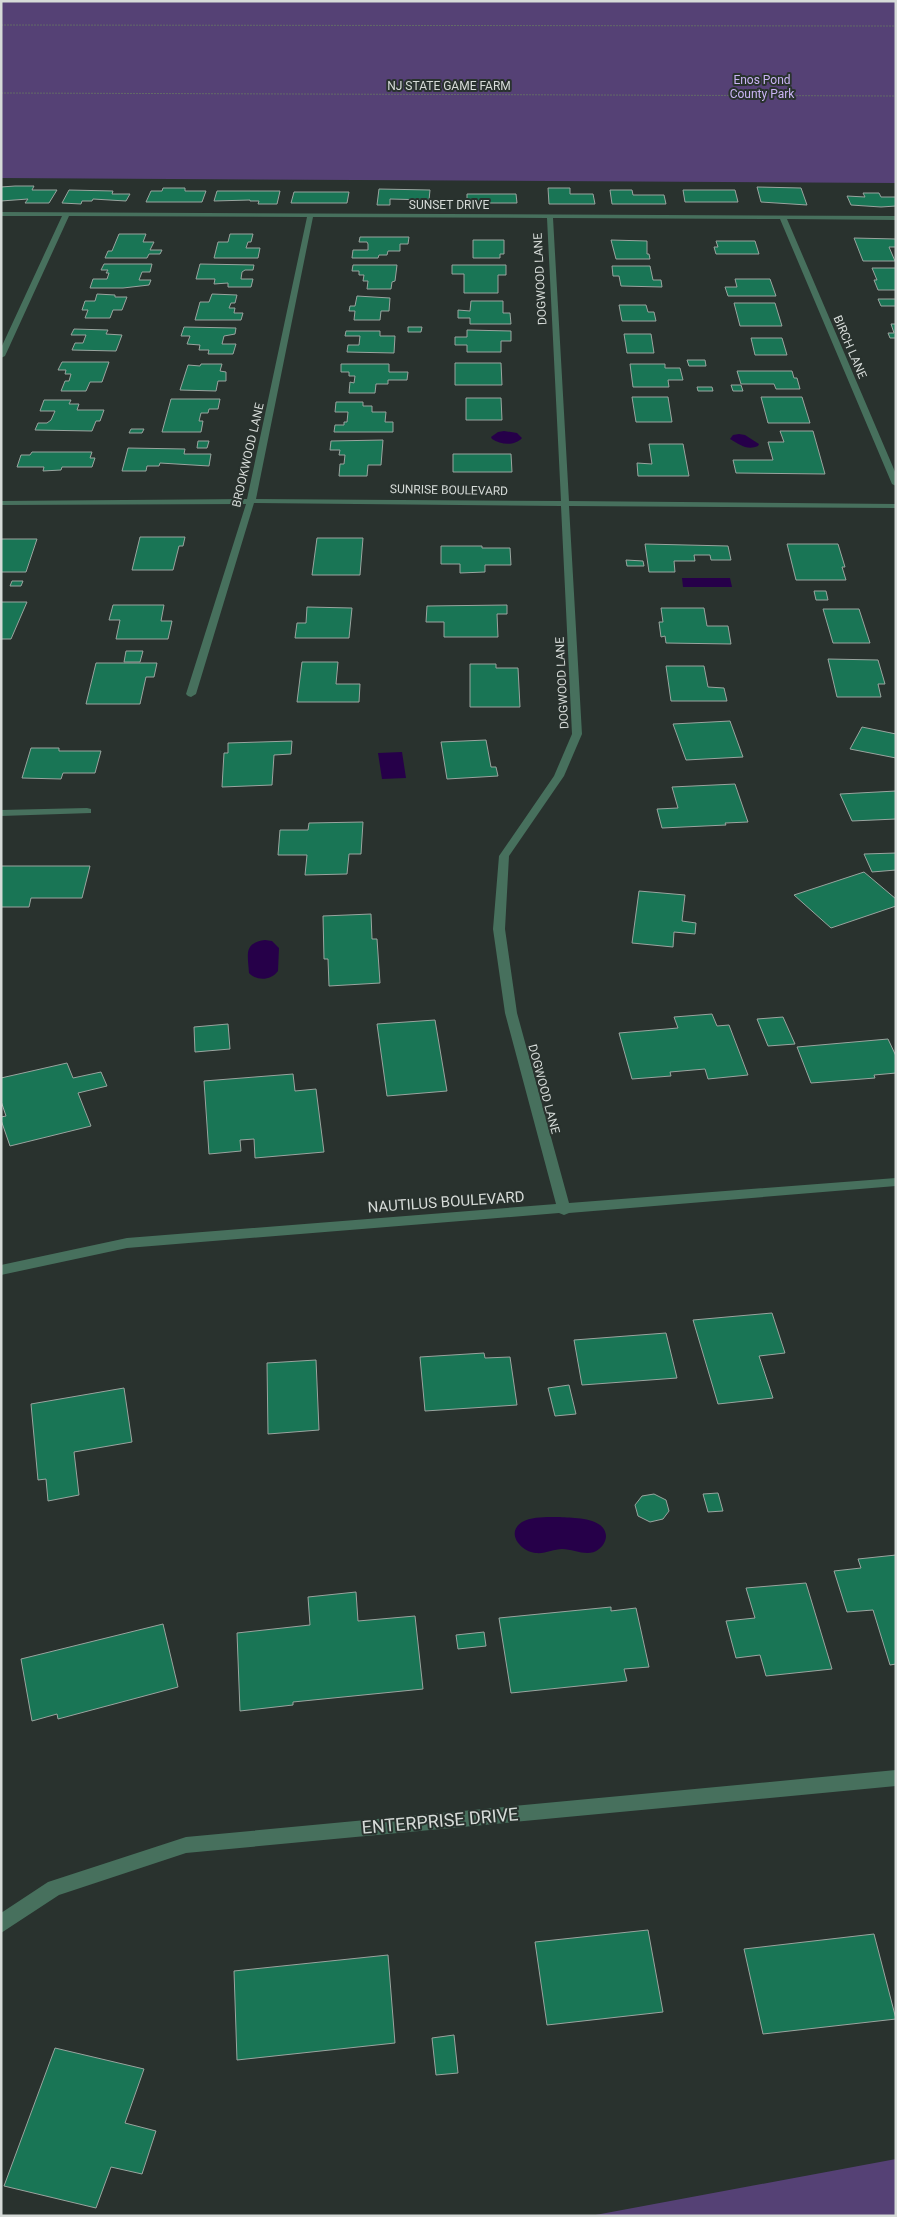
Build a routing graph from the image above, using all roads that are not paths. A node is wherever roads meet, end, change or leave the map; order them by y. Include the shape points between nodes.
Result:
1 (1, 214) edge
2 (66, 215) junction
3 (310, 216) junction
4 (550, 217) junction
5 (783, 218) junction
6 (896, 218) edge
7 (1, 356) edge
8 (896, 484) edge
9 (251, 501) junction
10 (1, 503) edge
11 (565, 503) junction
12 (896, 506) edge
13 (191, 694) dead end
14 (87, 811) dead end
15 (1, 813) edge
16 (896, 1182) edge
17 (564, 1210) junction
18 (1, 1270) edge
19 (896, 1778) edge
20 (1, 1924) edge

1 - 2 street, SUNSET DRIVE
2 - 3 street, SUNSET DRIVE
2 - 7 street
3 - 4 street, SUNSET DRIVE
3 - 9 street, BROOKWOOD LANE
4 - 5 street, SUNSET DRIVE
4 - 11 street, DOGWOOD LANE
5 - 6 street, SUNSET DRIVE
5 - 8 street, BIRCH LANE
9 - 10 street, SUNRISE BOULEVARD
9 - 11 street, SUNRISE BOULEVARD
9 - 13 street, BROOKWOOD LANE
11 - 12 street, SUNRISE BOULEVARD
11 - 17 street, DOGWOOD LANE via 577,734 559,776 504,856 499,929 510,1013
14 - 15 street
16 - 17 street, NAUTILUS BOULEVARD
17 - 18 street, NAUTILUS BOULEVARD via 127,1243
19 - 20 street, ENTERPRISE DRIVE via 186,1845 54,1888

